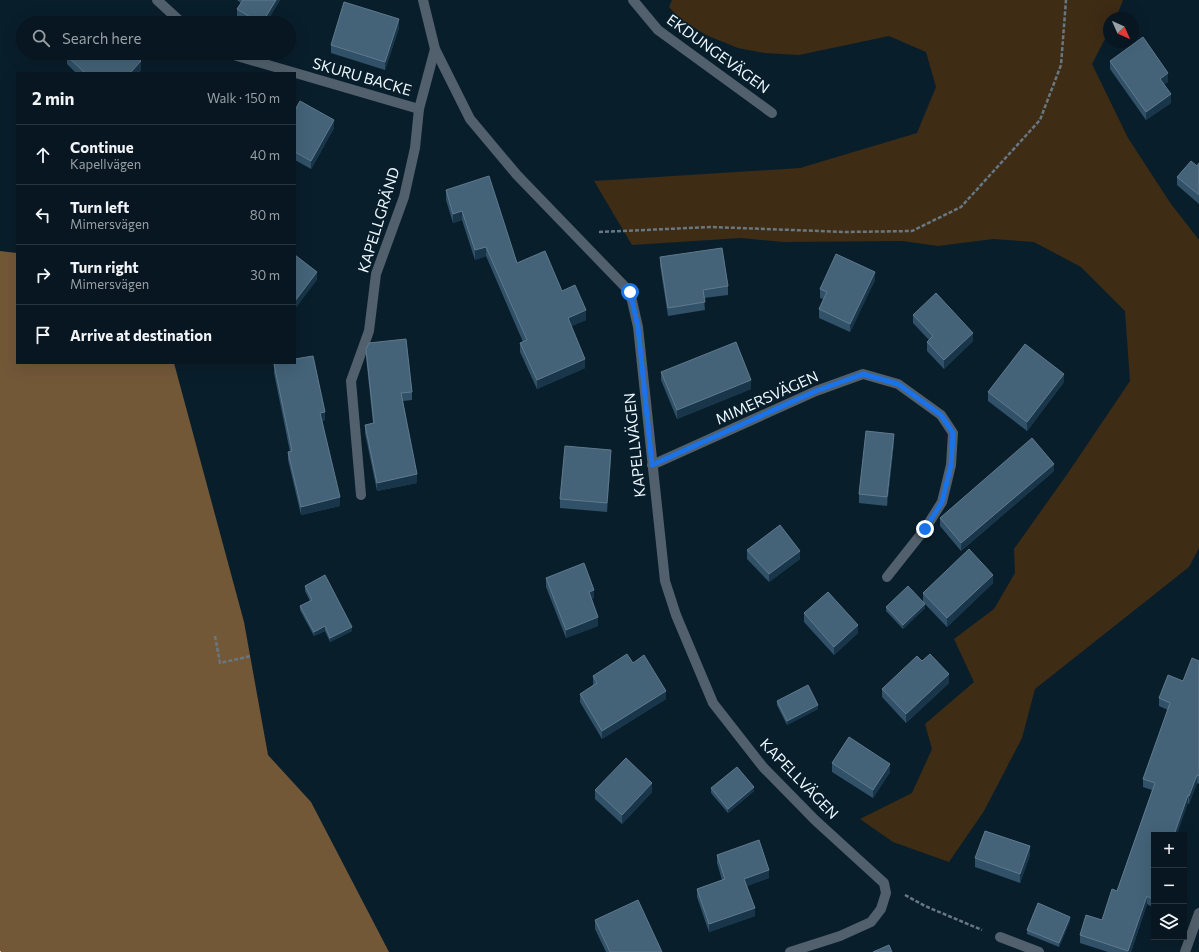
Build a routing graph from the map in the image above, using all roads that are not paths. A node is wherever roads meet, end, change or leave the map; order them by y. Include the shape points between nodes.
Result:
1 (157, 0) edge
2 (423, 0) edge
3 (633, 0) edge
4 (174, 16) edge
5 (435, 49) junction
6 (251, 60) edge
7 (292, 72) edge
8 (296, 73) edge
9 (419, 109) junction
10 (772, 113) dead end
11 (652, 465) junction
12 (361, 495) dead end
13 (887, 577) dead end
14 (1199, 913) edge
15 (1000, 936) road end
16 (790, 952) edge
17 (1039, 952) edge
18 (1185, 952) edge

1 - 4 street
2 - 5 street, KAPELLVÄGEN
3 - 10 street, EKDUNGEVÄGEN via 658,30
5 - 9 street, KAPELLGRÄND
5 - 11 street, KAPELLVÄGEN via 470,119 518,175 630,292 638,327
6 - 7 street, SKURU BACKE
8 - 9 street, SKURU BACKE
9 - 12 street, KAPELLGRÄND via 415,148 404,197 376,274 369,331 351,381
11 - 13 street, MIMERSVÄGEN via 816,391 863,374 898,384 941,415 953,433 951,465 942,502 925,529
11 - 16 street, KAPELLVÄGEN via 665,581 676,615 713,703 763,767 815,820 884,883 886,893 881,909 871,922 840,936
14 - 18 street
15 - 17 street

